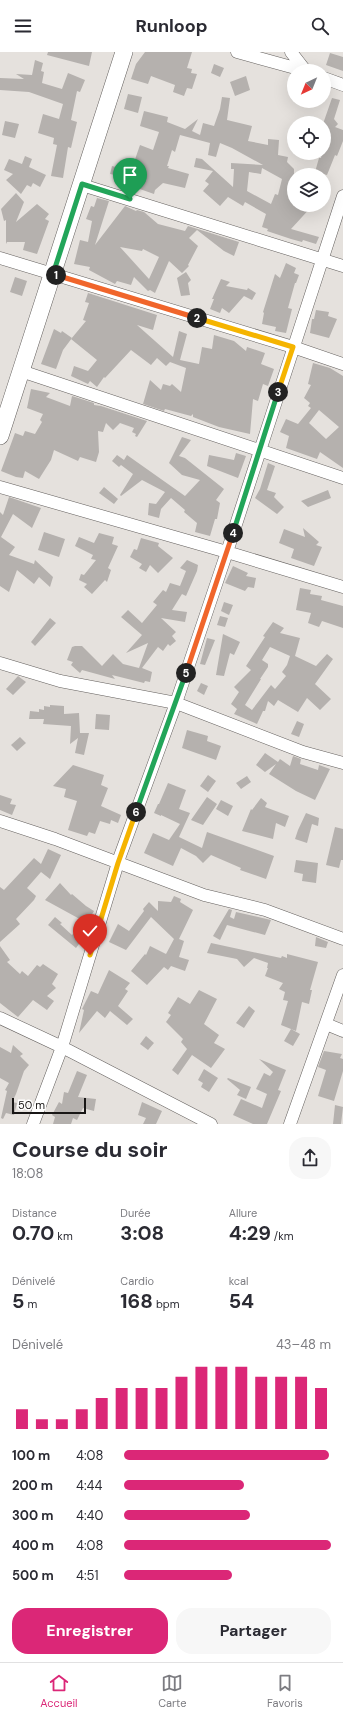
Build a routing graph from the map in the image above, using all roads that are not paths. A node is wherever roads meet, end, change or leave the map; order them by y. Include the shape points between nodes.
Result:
1 (124, 52) edge
2 (237, 52) edge
3 (291, 52) edge
4 (300, 64) edge
5 (287, 66) edge
6 (331, 81) edge
7 (343, 85) edge
8 (82, 184) junction
9 (343, 196) edge
10 (0, 258) edge
11 (322, 259) junction
12 (343, 266) edge
13 (53, 274) junction
14 (293, 347) junction
15 (343, 364) edge
16 (21, 372) junction
17 (0, 436) edge
18 (260, 450) junction
19 (343, 478) edge
20 (0, 487) edge
21 (227, 552) junction
22 (343, 587) edge
23 (0, 663) edge
24 (176, 704) junction
25 (343, 763) edge
26 (0, 821) edge
27 (118, 863) junction
28 (343, 940) edge
29 (343, 975) edge
30 (0, 1018) edge
31 (326, 1024) junction
32 (343, 1031) edge
33 (62, 1047) junction
34 (32, 1124) edge
35 (211, 1124) edge
36 (290, 1124) edge

1 - 8 street
2 - 5 street
3 - 4 street
6 - 7 street
8 - 11 street
8 - 13 street
9 - 11 street
10 - 13 street
11 - 12 street
11 - 14 street
13 - 14 street
13 - 16 street
14 - 15 street
14 - 18 street
16 - 17 street
16 - 18 street
18 - 19 street
18 - 21 street
20 - 21 street
21 - 22 street
21 - 24 street
23 - 24 street via 60,681
24 - 25 street via 303,752
24 - 27 street
26 - 27 street
27 - 28 street via 204,895 265,910
27 - 33 street
29 - 31 street
30 - 33 street
31 - 32 street
31 - 36 street
33 - 34 street
33 - 35 street

